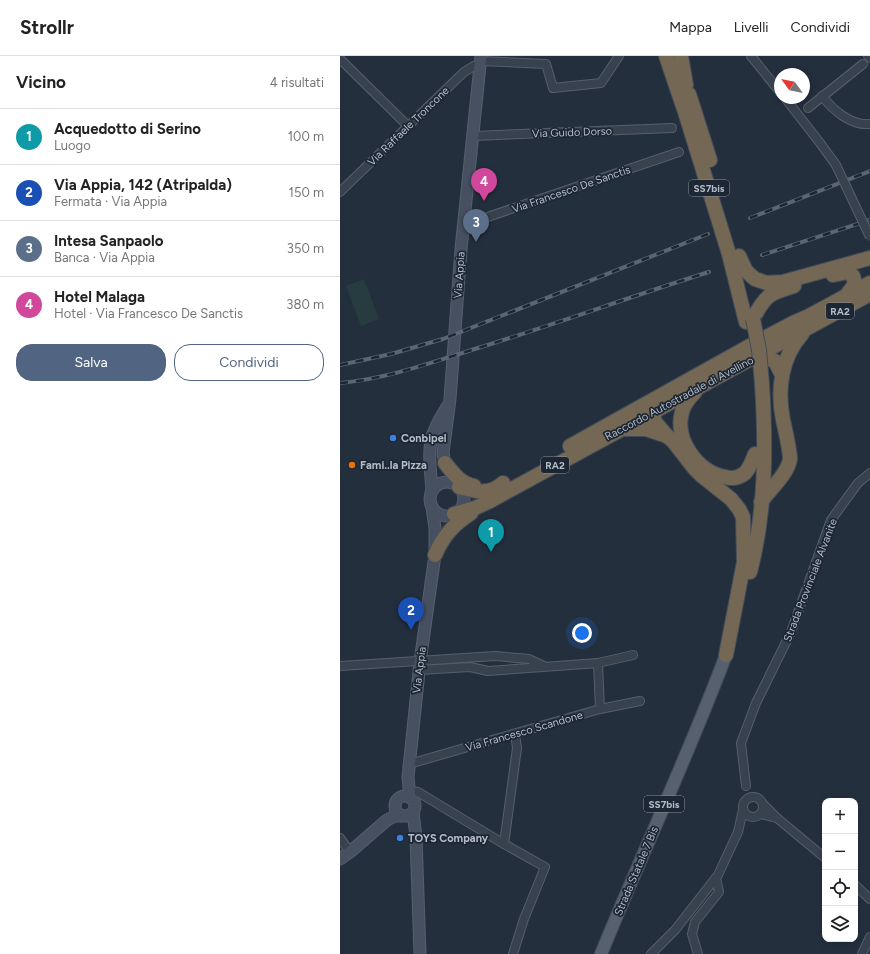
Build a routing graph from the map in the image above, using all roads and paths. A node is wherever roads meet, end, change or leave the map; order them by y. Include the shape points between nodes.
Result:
1 (619, 56) edge
2 (666, 56) edge
3 (675, 56) edge
4 (681, 56) edge
5 (751, 56) edge
6 (340, 59) edge
7 (481, 61) edge
8 (863, 64) dead end
9 (686, 85) junction
10 (774, 85) edge
11 (822, 96) junction
12 (790, 104) edge
13 (808, 108) dead end
14 (870, 124) edge
15 (408, 126) junction
16 (672, 128) dead end
17 (473, 136) junction
18 (679, 152) dead end
19 (340, 192) edge
20 (464, 225) junction
21 (870, 237) edge
22 (739, 256) junction
23 (870, 258) edge
24 (870, 283) edge
25 (870, 294) edge
26 (844, 297) junction
27 (749, 320) junction
28 (810, 327) junction
29 (728, 358) junction
30 (755, 358) junction
31 (782, 375) junction
32 (699, 387) junction
33 (450, 399) junction
34 (653, 413) junction
35 (622, 429) junction
36 (667, 436) junction
37 (788, 450) junction
38 (759, 459) junction
39 (445, 463) junction
40 (870, 473) edge
41 (502, 484) junction
42 (458, 486) junction
43 (432, 490) junction
44 (761, 502) junction
45 (482, 505) junction
46 (432, 507) junction
47 (453, 514) junction
48 (435, 539) junction
49 (435, 554) junction
50 (748, 563) junction
51 (726, 654) joint
52 (633, 655) dead end
53 (472, 658) junction
54 (598, 663) junction
55 (340, 666) edge
56 (419, 666) junction
57 (546, 667) junction
58 (474, 668) junction
59 (640, 701) dead end
60 (600, 709) junction
61 (516, 734) junction
62 (409, 764) junction
63 (746, 786) junction
64 (757, 797) junction
65 (404, 798) junction
66 (763, 804) junction
67 (744, 806) junction
68 (407, 815) junction
69 (757, 816) junction
70 (777, 818) junction
71 (387, 820) junction
72 (738, 832) junction
73 (340, 838) edge
74 (504, 844) junction
75 (350, 852) junction
76 (822, 856) edge
77 (340, 859) edge
78 (716, 878) junction
79 (858, 888) edge
80 (870, 899) edge
81 (870, 937) edge
82 (420, 954) edge
83 (513, 954) edge
84 (601, 954) edge
85 (651, 954) edge
86 (698, 954) edge
87 (862, 954) edge

1 - 7 street via 601,83 553,88 546,64
2 - 27 highway, SS7bis
3 - 9 highway, SS7bis
4 - 9 highway
5 - 10 street
6 - 15 street
7 - 15 street, Via Raffaele Troncone via 464,72
7 - 17 street, Via Appia
8 - 11 street
9 - 22 highway, SS7bis
11 - 13 street
11 - 14 street via 835,110 852,121
12 - 21 street, bridge via 836,165
15 - 19 street, Via Raffaele Troncone
16 - 17 street, Via Guido Dorso
17 - 20 street, Via Appia
18 - 20 street, Via Francesco De Sanctis
20 - 33 street, Via Appia
22 - 23 highway via 746,271 755,279 767,283 783,282
22 - 27 highway, SS7bis
24 - 26 highway, Raccordo Autostradale di Avellino / RA2
25 - 28 highway, Raccordo Autostradale di Avellino / RA2
26 - 27 highway via 855,281 848,272 809,281 768,296
26 - 29 highway, Raccordo Autostradale di Avellino / RA2
27 - 38 highway, SS7bis via 758,385
28 - 30 highway, Raccordo Autostradale di Avellino / RA2
28 - 31 highway via 794,342
29 - 34 highway via 716,368 656,402
29 - 41 highway, Raccordo Autostradale di Avellino / RA2
30 - 31 highway via 775,361
30 - 32 highway, Raccordo Autostradale di Avellino / RA2
31 - 37 highway via 781,394
32 - 34 highway, Raccordo Autostradale di Avellino / RA2
32 - 38 highway via 686,402 680,420 685,442 694,458 713,474 731,478 744,474
33 - 39 street, Via Appia
33 - 43 street, Via Appia via 431,439
34 - 35 highway, Raccordo Autostradale di Avellino / RA2
34 - 36 highway via 655,422
35 - 36 highway via 646,429
35 - 45 highway, Raccordo Autostradale di Avellino / RA2
36 - 50 highway via 702,476 739,509 743,517
37 - 38 highway via 780,469 768,470
37 - 44 highway via 790,459 784,473
38 - 44 highway, SS7bis
38 - 50 highway, SS7bis via 752,501
39 - 41 highway via 454,475 471,486 487,487
39 - 42 street, Via Appia
40 - 63 street, Strada Provinciale Alvanite via 858,483 830,520 791,632 756,703 742,743
41 - 42 highway, Raccordo Autostradale di Avellino via 494,490 484,492
42 - 43 street via 440,483
42 - 47 street, Via Appia via 463,501
43 - 46 street, Via Appia
44 - 50 highway, SS7bis
45 - 47 highway
45 - 49 highway via 462,518 449,531
46 - 47 street via 439,514
46 - 48 street, Via Appia
47 - 48 street, Via Appia
48 - 49 street, Via Appia
49 - 56 street, Via Appia
50 - 51 highway, SS7bis via 740,610
51 - 84 main road, Strada Statale 7 Bis / SS7bis
52 - 54 street
53 - 56 street
53 - 57 street via 495,656 529,659
53 - 58 street
54 - 57 street
54 - 60 street
55 - 56 street
56 - 58 street
56 - 62 street, Via Appia
57 - 58 street via 488,671
59 - 60 street, Via Francesco Scandone
60 - 61 street, Via Francesco Scandone
61 - 62 street, Via Francesco Scandone
61 - 74 street via 517,748
62 - 65 street, Via Appia
63 - 64 street
63 - 67 street, Strada Provinciale Alvanite
64 - 66 street
64 - 67 street via 751,797
65 - 68 street, Via Appia via 414,803
65 - 68 street via 397,812
65 - 71 street
65 - 74 street via 418,792
66 - 69 street via 763,811
66 - 70 street
67 - 69 street via 747,815
67 - 72 street, Strada Provinciale Alvanite
68 - 71 street via 394,816
68 - 82 street via 414,825 416,837
69 - 70 street
69 - 72 street
70 - 76 street
71 - 75 street
72 - 78 street
73 - 75 street
74 - 83 street via 545,866
75 - 77 street
78 - 85 street via 675,930
78 - 86 street via 719,892 695,922 692,934
79 - 80 street
81 - 87 street

